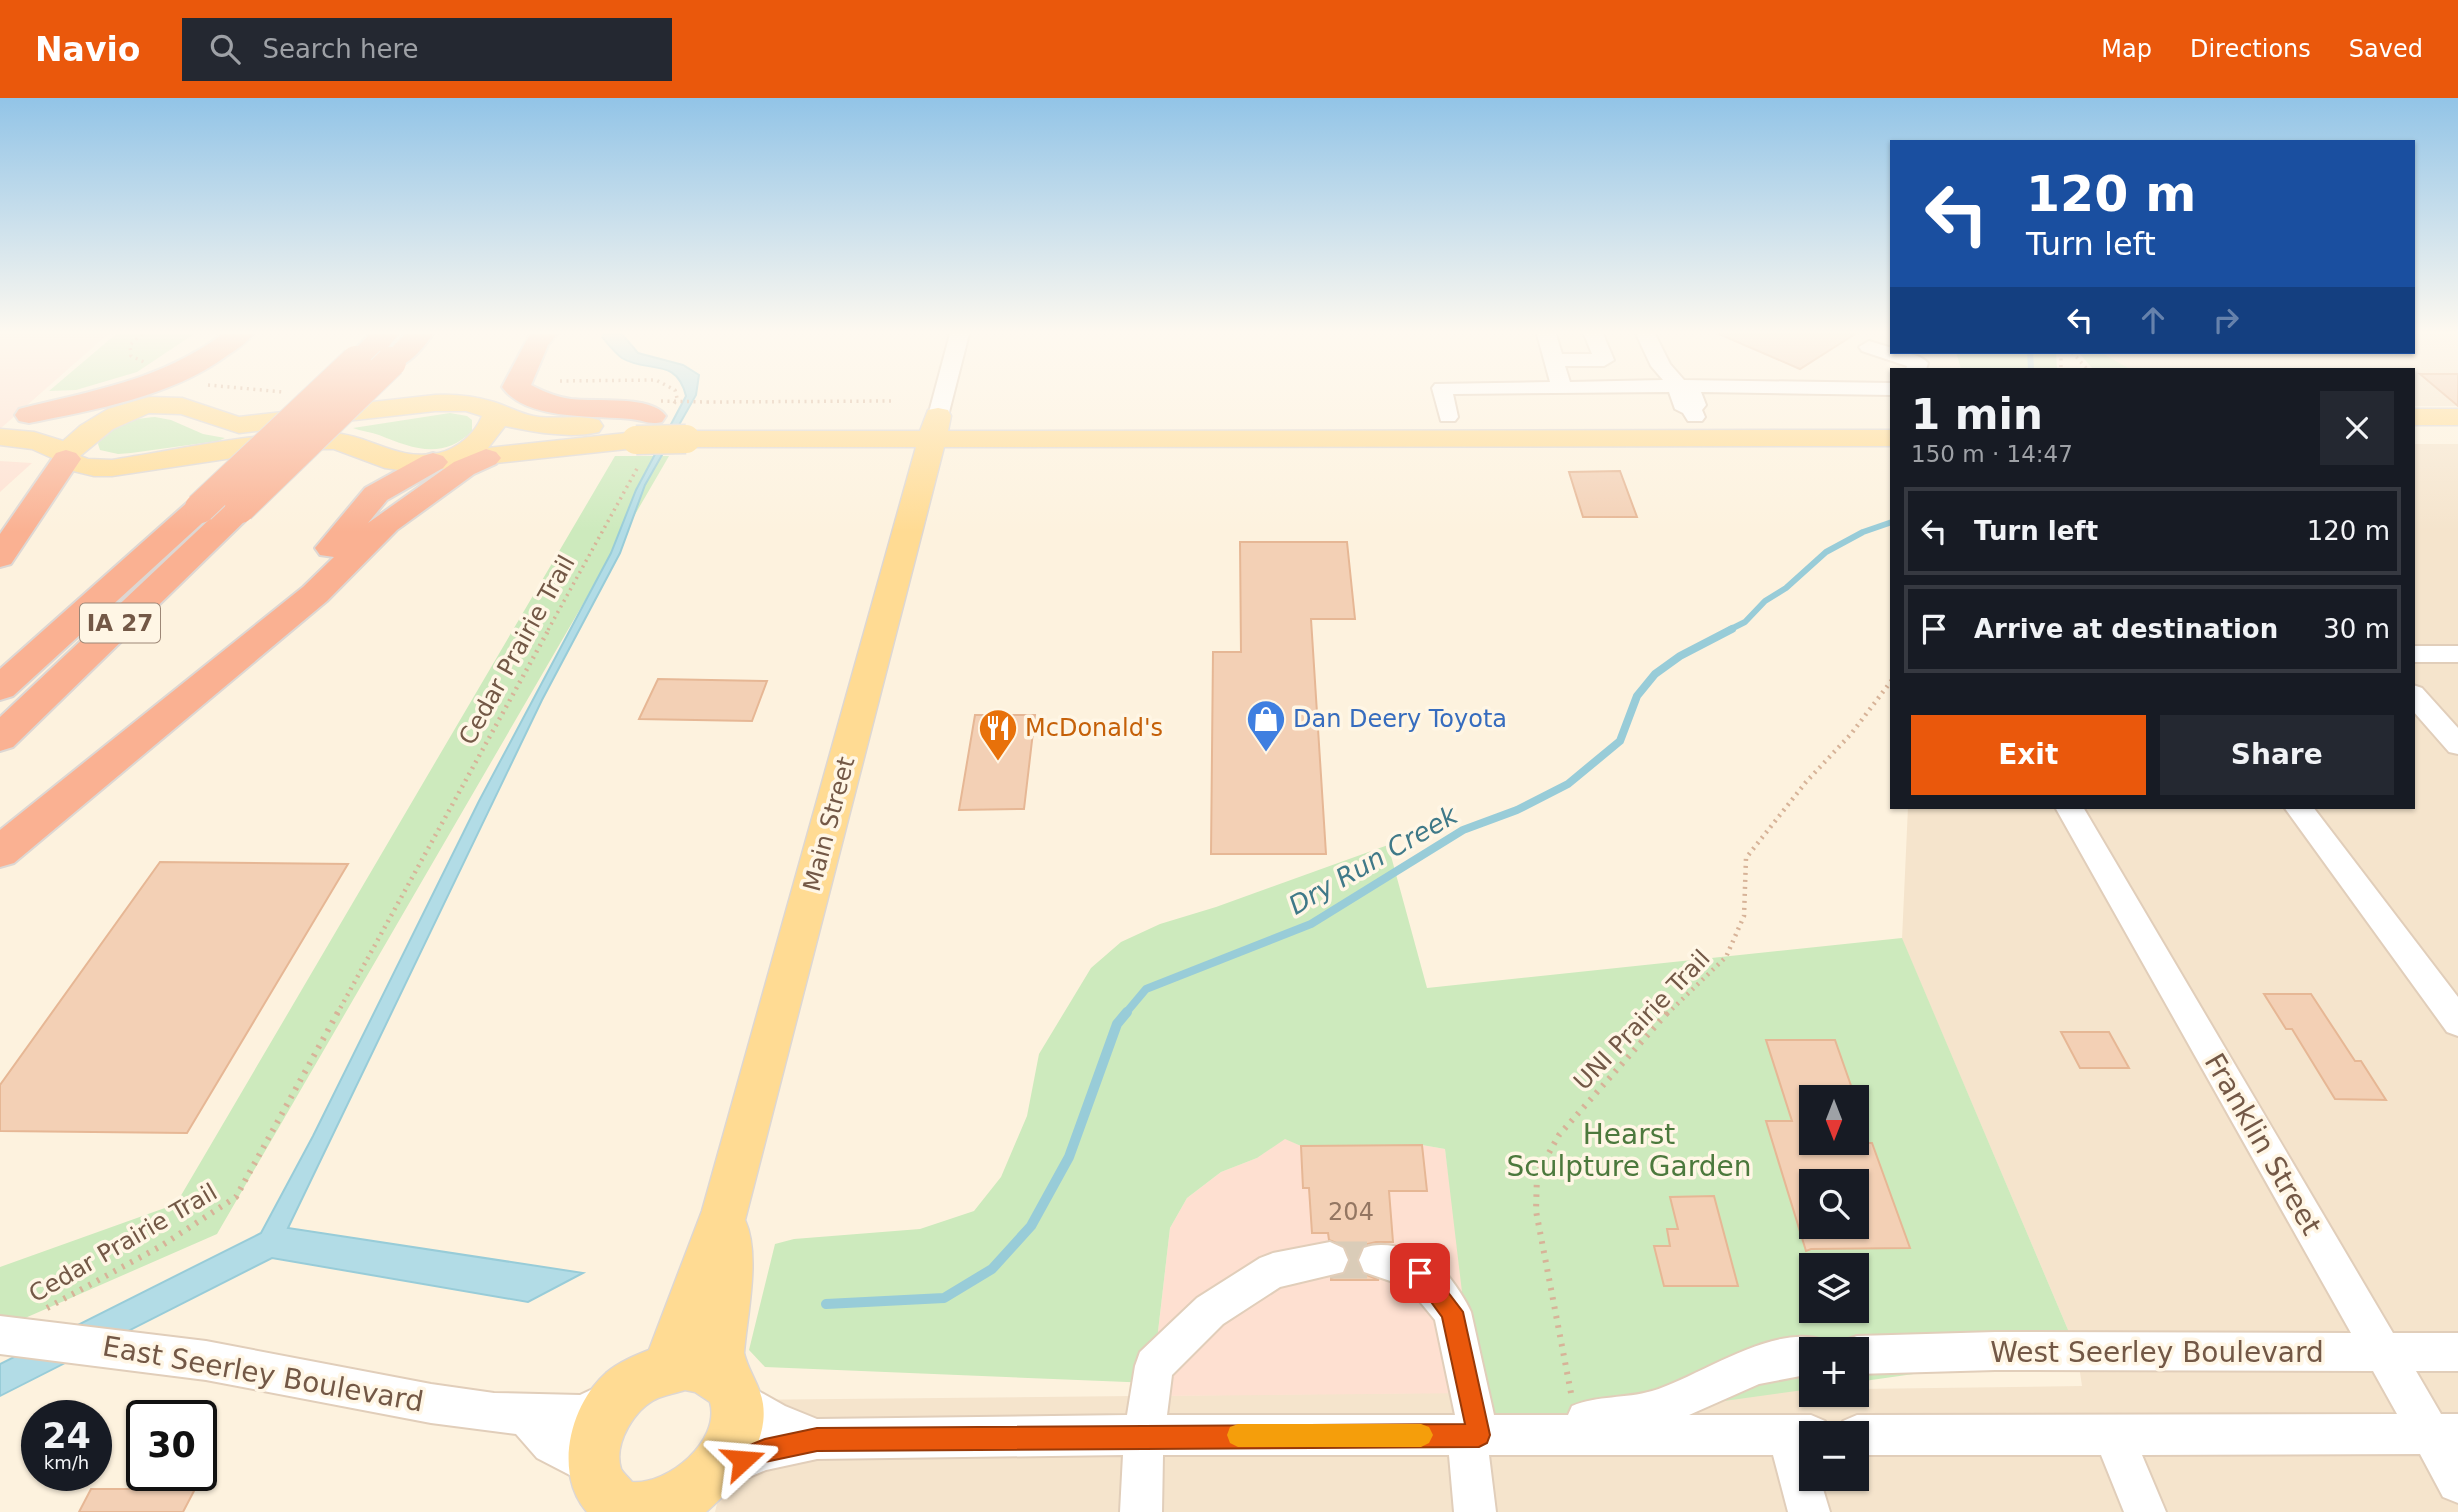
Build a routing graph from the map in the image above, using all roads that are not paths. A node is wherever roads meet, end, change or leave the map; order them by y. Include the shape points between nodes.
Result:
1 (102, 400) edge
2 (154, 400) edge
3 (315, 400) edge
4 (340, 400) edge
5 (507, 400) edge
6 (541, 400) edge
7 (942, 400) edge
8 (1444, 400) edge
9 (1677, 400) edge
10 (1704, 400) edge
11 (1687, 401) junction
12 (144, 407) junction
13 (661, 409) junction
14 (29, 415) junction
15 (496, 415) junction
16 (0, 416) edge
17 (1448, 417) junction
18 (2415, 417) edge
19 (2458, 417) edge
20 (1890, 418) edge
21 (697, 419) junction
22 (935, 426) junction
23 (0, 437) edge
24 (1890, 438) edge
25 (2415, 438) edge
26 (2458, 438) edge
27 (66, 457) junction
28 (486, 458) junction
29 (437, 462) junction
30 (0, 557) edge
31 (241, 653) junction
32 (2415, 654) edge
33 (2458, 654) edge
34 (0, 688) edge
35 (2415, 696) edge
36 (0, 738) edge
37 (2458, 745) edge
38 (2070, 809) edge
39 (2299, 809) edge
40 (0, 852) edge
41 (2458, 1022) edge
42 (725, 1211) junction
43 (1330, 1260) tunnel mouth
44 (1377, 1260) tunnel mouth
45 (0, 1335) edge
46 (2383, 1352) junction
47 (2458, 1352) edge
48 (1869, 1354) edge
49 (1799, 1357) edge
50 (667, 1371) junction
51 (729, 1389) junction
52 (618, 1398) junction
53 (526, 1415) junction
54 (2444, 1434) edge
55 (1144, 1435) junction
56 (1473, 1435) junction
57 (1799, 1435) edge
58 (1869, 1435) edge
59 (2112, 1435) junction
60 (817, 1439) junction
61 (721, 1469) junction
62 (2458, 1482) edge
63 (598, 1489) edge
64 (1807, 1491) edge
65 (678, 1508) edge
66 (1141, 1512) edge
67 (1475, 1512) edge
68 (1809, 1512) edge
69 (2145, 1512) edge

1 - 14 highway
2 - 12 highway
3 - 34 highway, IA 27, bridge
4 - 36 highway, IA 27, bridge via 240,508
5 - 15 highway
6 - 13 highway via 568,406
7 - 22 street
8 - 17 street
9 - 11 street
10 - 11 street
11 - 17 main road
11 - 20 main road
12 - 14 main road
12 - 15 main road via 186,407 222,423 239,425 449,402 480,405
12 - 27 main road via 91,429
13 - 15 main road via 627,424 565,427
13 - 21 main road
14 - 16 main road
15 - 29 main road via 483,438 468,450
17 - 22 main road
18 - 19 main road
21 - 22 main road
21 - 28 main road, bridge via 641,447
22 - 24 main road
22 - 42 main road, Main Street
23 - 27 main road via 48,443
25 - 26 main road
27 - 29 main road via 83,467 112,468 293,441 334,441 395,462
27 - 30 highway
28 - 29 main road
28 - 31 highway via 464,468 386,523 315,594
29 - 31 highway via 376,494
31 - 40 highway
32 - 33 street
35 - 37 street
38 - 46 street, Franklin Street
39 - 41 street
42 - 50 main road, Main Street
42 - 51 main road, Main Street via 728,1258 719,1353
43 - 55 street via 1273,1271 1210,1311 1154,1366
44 - 56 street via 1420,1273 1452,1312
45 - 53 street, East Seerley Boulevard via 150,1351 398,1398
46 - 47 street, West Seerley Boulevard
46 - 48 street, West Seerley Boulevard
46 - 54 street, Franklin Street
49 - 56 street via 1757,1365 1652,1411
50 - 51 main road via 685,1365 706,1369
50 - 52 main road via 639,1380
51 - 60 street via 772,1421
51 - 61 main road via 738,1420
52 - 53 street, East Seerley Boulevard via 583,1415
52 - 63 main road via 594,1444
53 - 63 street
54 - 59 street
54 - 62 street, Franklin Street
55 - 56 street
55 - 60 street
55 - 66 street
56 - 57 street
56 - 67 street
58 - 59 street
59 - 69 street
60 - 61 street via 765,1450
61 - 65 main road
63 - 65 main road via 634,1510
64 - 68 street

